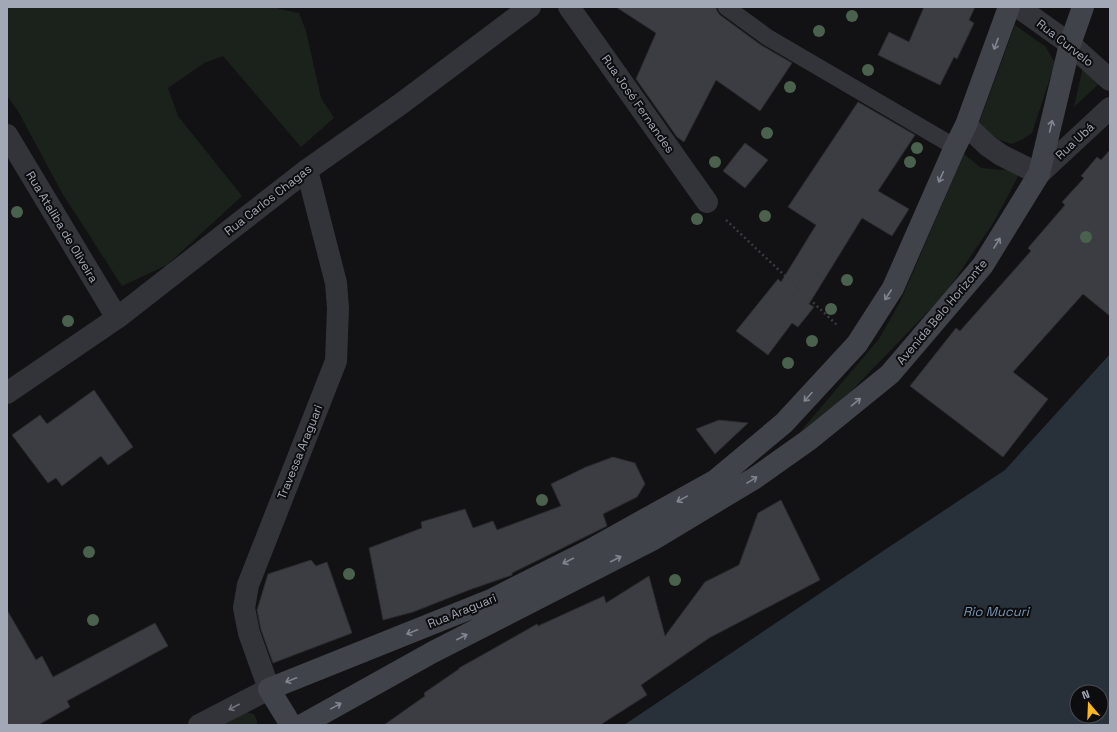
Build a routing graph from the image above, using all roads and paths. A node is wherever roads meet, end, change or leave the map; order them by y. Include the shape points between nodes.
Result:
1 (530, 7) edge
2 (569, 7) edge
3 (726, 7) edge
4 (1009, 7) edge
5 (1018, 7) edge
6 (1083, 7) edge
7 (1070, 44) junction
8 (1110, 80) edge
9 (1110, 108) edge
10 (966, 125) junction
11 (7, 135) edge
12 (955, 147) junction
13 (307, 170) junction
14 (1040, 174) junction
15 (707, 202) joint
16 (117, 318) junction
17 (857, 344) junction
18 (7, 393) edge
19 (717, 490) junction
20 (269, 689) junction
21 (199, 725) edge
22 (291, 725) edge
23 (302, 725) edge

1 - 13 street, Rua Carlos Chagas
2 - 15 street, Rua José Fernandes
3 - 12 lane via 767,37
4 -> 10 street
5 - 7 street, Rua Curvelo
6 - 7 street, Avenida Belo Horizonte
7 - 8 street, Rua Curvelo
14 -> 7 street, Avenida Belo Horizonte
9 - 14 street, Rua Ubá
10 - 12 street
10 - 14 street via 988,146
11 - 16 street, Rua Ataliba de Oliveira
12 -> 17 street via 893,288
13 - 16 street, Rua Carlos Chagas
13 - 20 street, Travessa Araguari via 336,283 336,361 248,585 244,608 249,633
19 -> 14 street, Avenida Belo Horizonte via 755,478 810,439 890,374 983,265
15 - 17 path
16 - 18 street, Rua Carlos Chagas
17 -> 19 street
19 -> 20 street, Rua Araguari via 491,600
23 -> 19 street, Rua Araguari via 433,652 652,540
20 -> 21 street, Rua Araguari
20 - 22 street, Travessa Araguari

